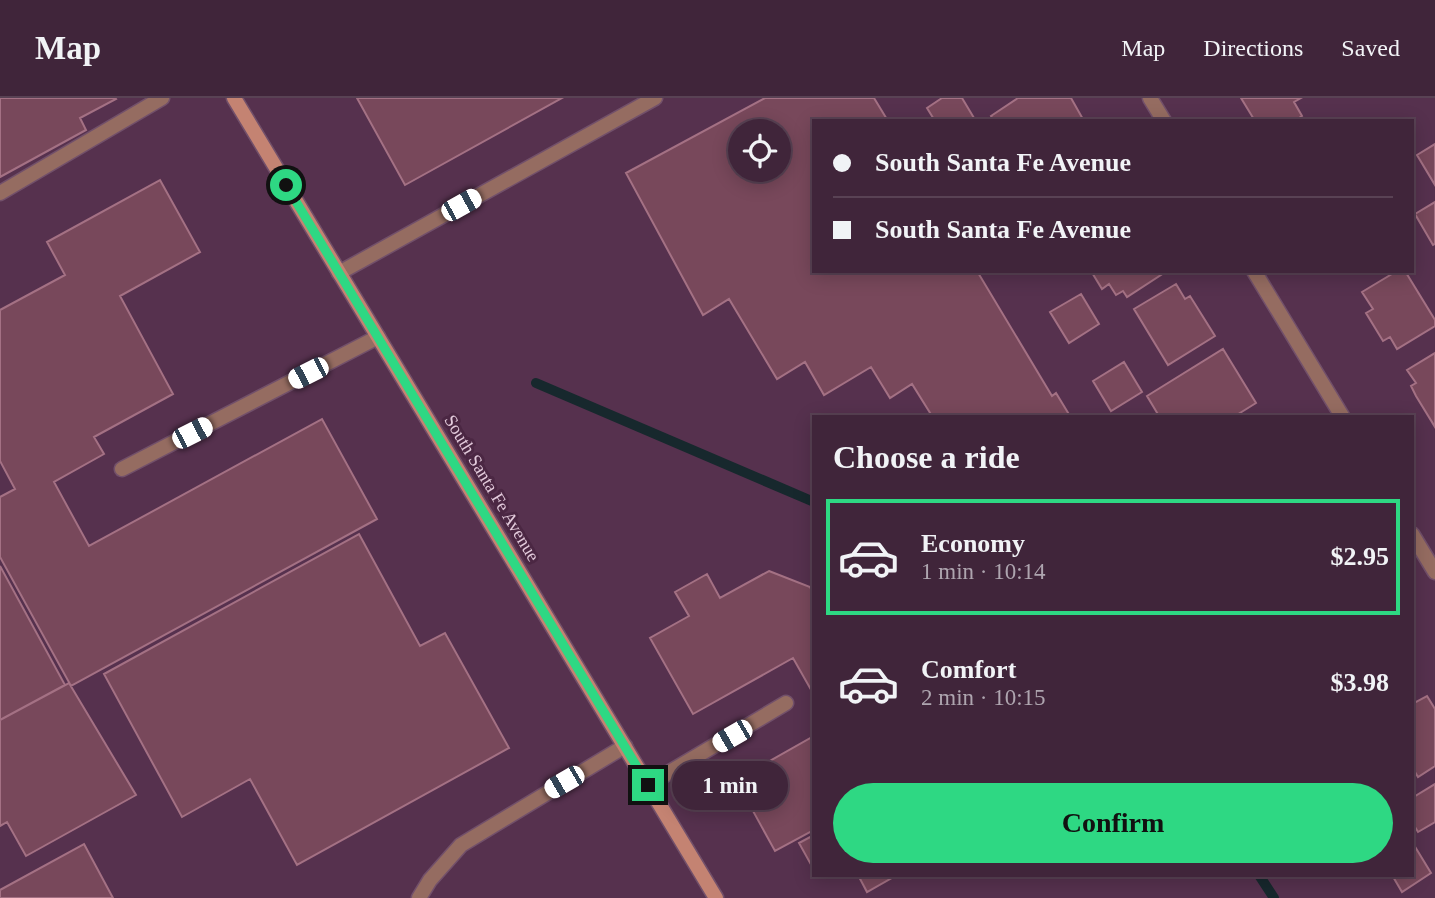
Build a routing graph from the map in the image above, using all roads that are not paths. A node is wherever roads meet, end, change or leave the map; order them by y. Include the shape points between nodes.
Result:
1 (162, 98) edge
2 (234, 98) edge
3 (655, 98) edge
4 (1150, 98) edge
5 (1163, 119) edge
6 (0, 193) edge
7 (339, 273) junction
8 (1255, 273) edge
9 (378, 337) junction
10 (1341, 415) edge
11 (122, 469) dead end
12 (1414, 537) edge
13 (1435, 572) edge
14 (786, 703) dead end
15 (625, 746) junction
16 (648, 785) junction
17 (419, 898) edge
18 (716, 898) edge

1 - 6 street
2 - 7 main road, South Santa Fe Avenue
3 - 7 street
4 - 5 street
7 - 9 main road, South Santa Fe Avenue
8 - 10 street
9 - 11 street
9 - 15 main road, South Santa Fe Avenue
12 - 13 street
14 - 16 street
15 - 16 main road, South Santa Fe Avenue
15 - 17 street via 461,845
16 - 18 main road, South Santa Fe Avenue

